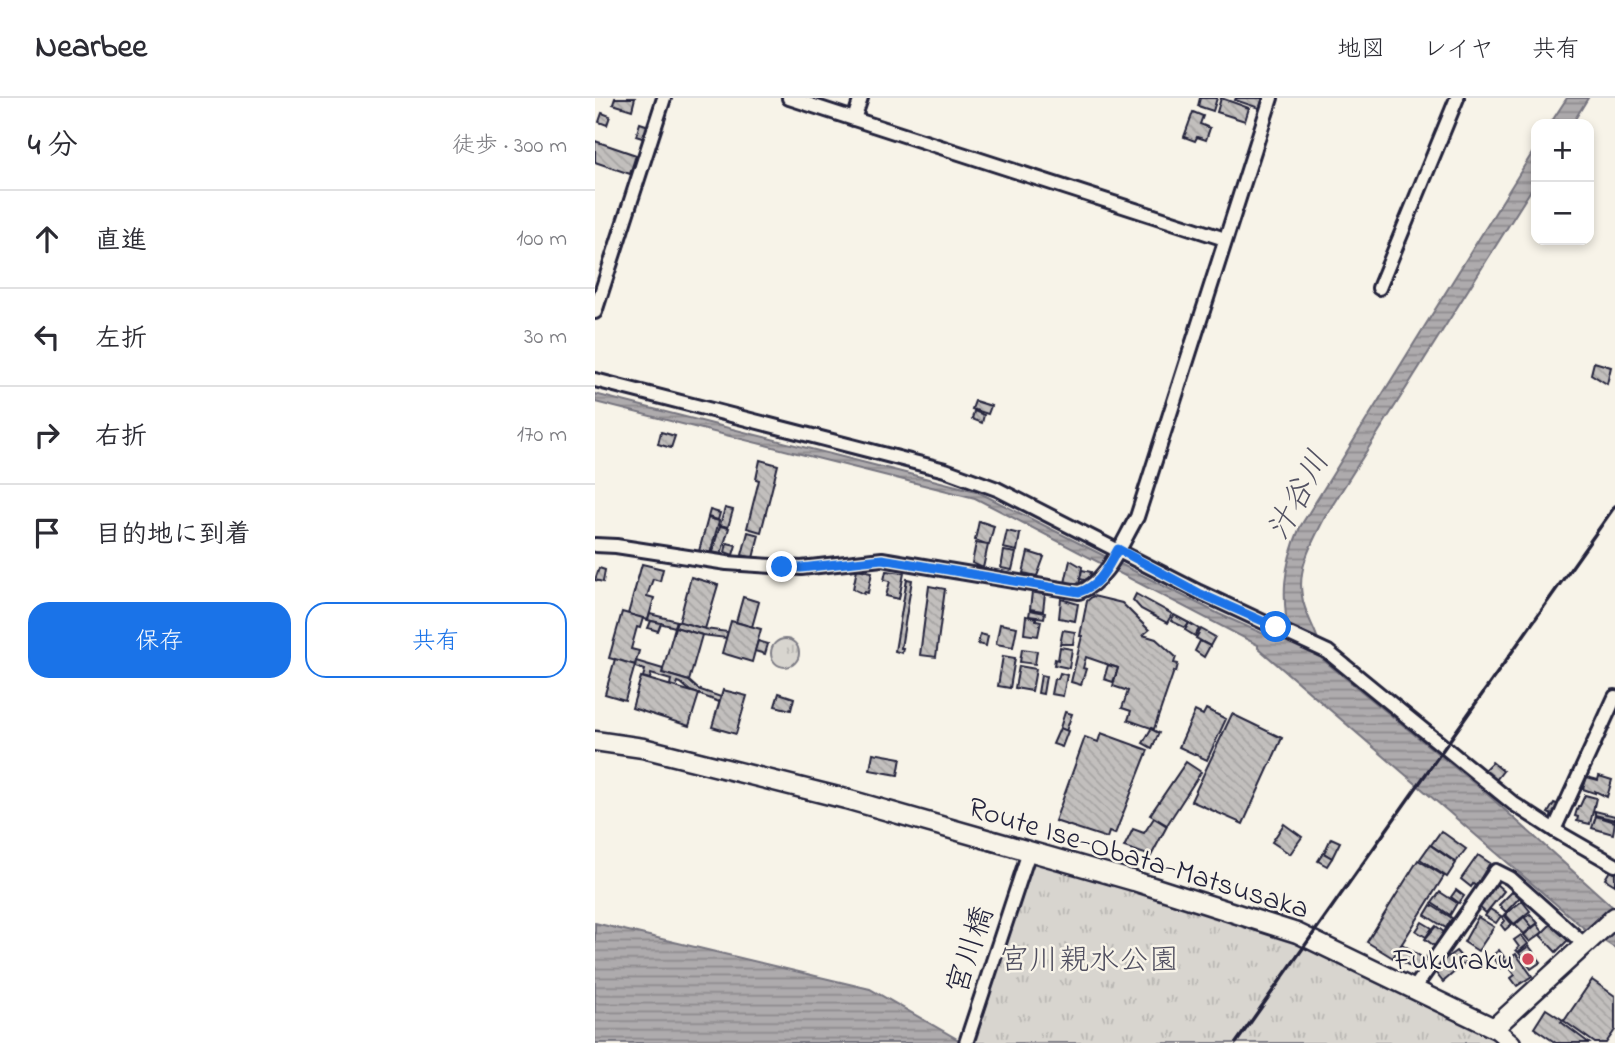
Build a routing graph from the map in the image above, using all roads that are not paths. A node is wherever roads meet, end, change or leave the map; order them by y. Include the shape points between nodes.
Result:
1 (664, 98) edge
2 (789, 98) edge
3 (861, 98) edge
4 (1271, 98) edge
5 (1457, 98) edge
6 (854, 119) junction
7 (1226, 239) junction
8 (1379, 288) dead end
9 (595, 313) edge
10 (595, 380) edge
11 (595, 545) edge
12 (1117, 551) junction
13 (1615, 697) edge
14 (595, 741) edge
15 (1554, 831) junction
16 (1029, 852) junction
17 (1615, 865) edge
18 (1615, 917) edge
19 (1587, 944) junction
20 (1414, 989) junction
21 (1494, 1028) junction
22 (966, 1043) edge
23 (1512, 1043) edge

1 - 9 street
2 - 6 street
3 - 6 street
4 - 7 street
5 - 8 street
6 - 7 street
7 - 12 street via 1137,517
10 - 12 street via 955,473 997,489
11 - 12 street via 801,568 882,559 1079,592 1106,573
12 - 15 street via 1328,652 1514,804
13 - 15 street
14 - 16 main road, Route Ise-Obata-Matsusaka via 643,748 833,795
15 - 17 street
16 - 20 main road, Route Ise-Obata-Matsusaka via 1297,933
16 - 22 street, 宮川橋
18 - 19 main road
19 - 20 street via 1496,871
19 - 21 main road
20 - 21 main road, Route Ise-Obata-Matsusaka
21 - 23 street

